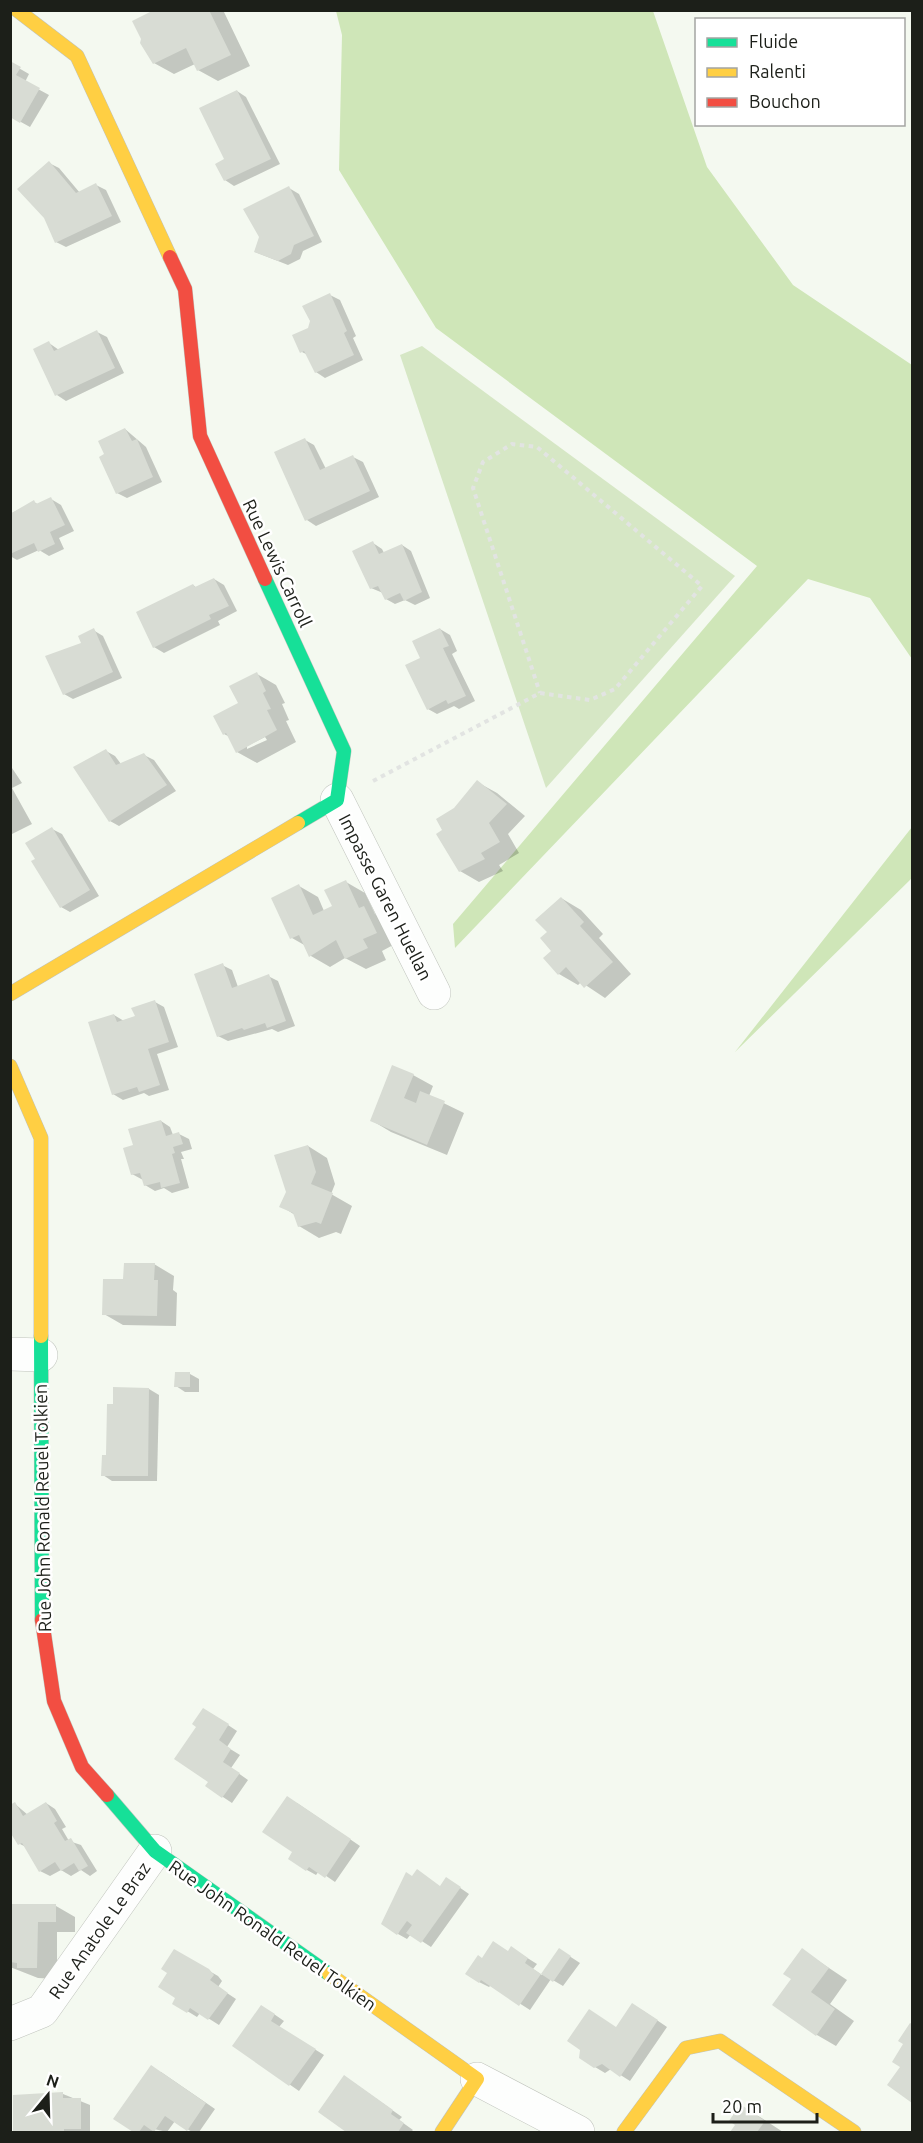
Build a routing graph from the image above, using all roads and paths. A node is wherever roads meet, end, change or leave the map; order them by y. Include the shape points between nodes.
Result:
1 (17, 10) edge
2 (540, 693) junction
3 (337, 800) junction
4 (10, 993) edge
5 (434, 993) dead end
6 (10, 1066) edge
7 (26, 1355) edge
8 (155, 1851) junction
9 (10, 2024) edge
10 (477, 2079) junction
11 (442, 2133) edge
12 (578, 2133) edge
13 (624, 2133) edge
14 (854, 2133) edge

1 - 3 street, Rue Lewis Carroll via 77,56 185,289 200,436 344,751
2 - 2 path via 473,488 483,462 512,444 537,447 702,586 615,689 590,700
2 - 3 path
3 - 4 street
3 - 5 street, Impasse Garen Huellan
6 - 7 street, Rue John Ronald Reuel Tolkien via 41,1138
7 - 8 street, Rue John Ronald Reuel Tolkien via 42,1631 54,1701 82,1767
8 - 9 street, Rue Anatole Le Braz via 42,2011
8 - 10 street, Rue John Ronald Reuel Tolkien
10 - 11 street
10 - 12 street, Rue John Ronald Reuel Tolkien
13 - 14 street via 686,2048 720,2041

